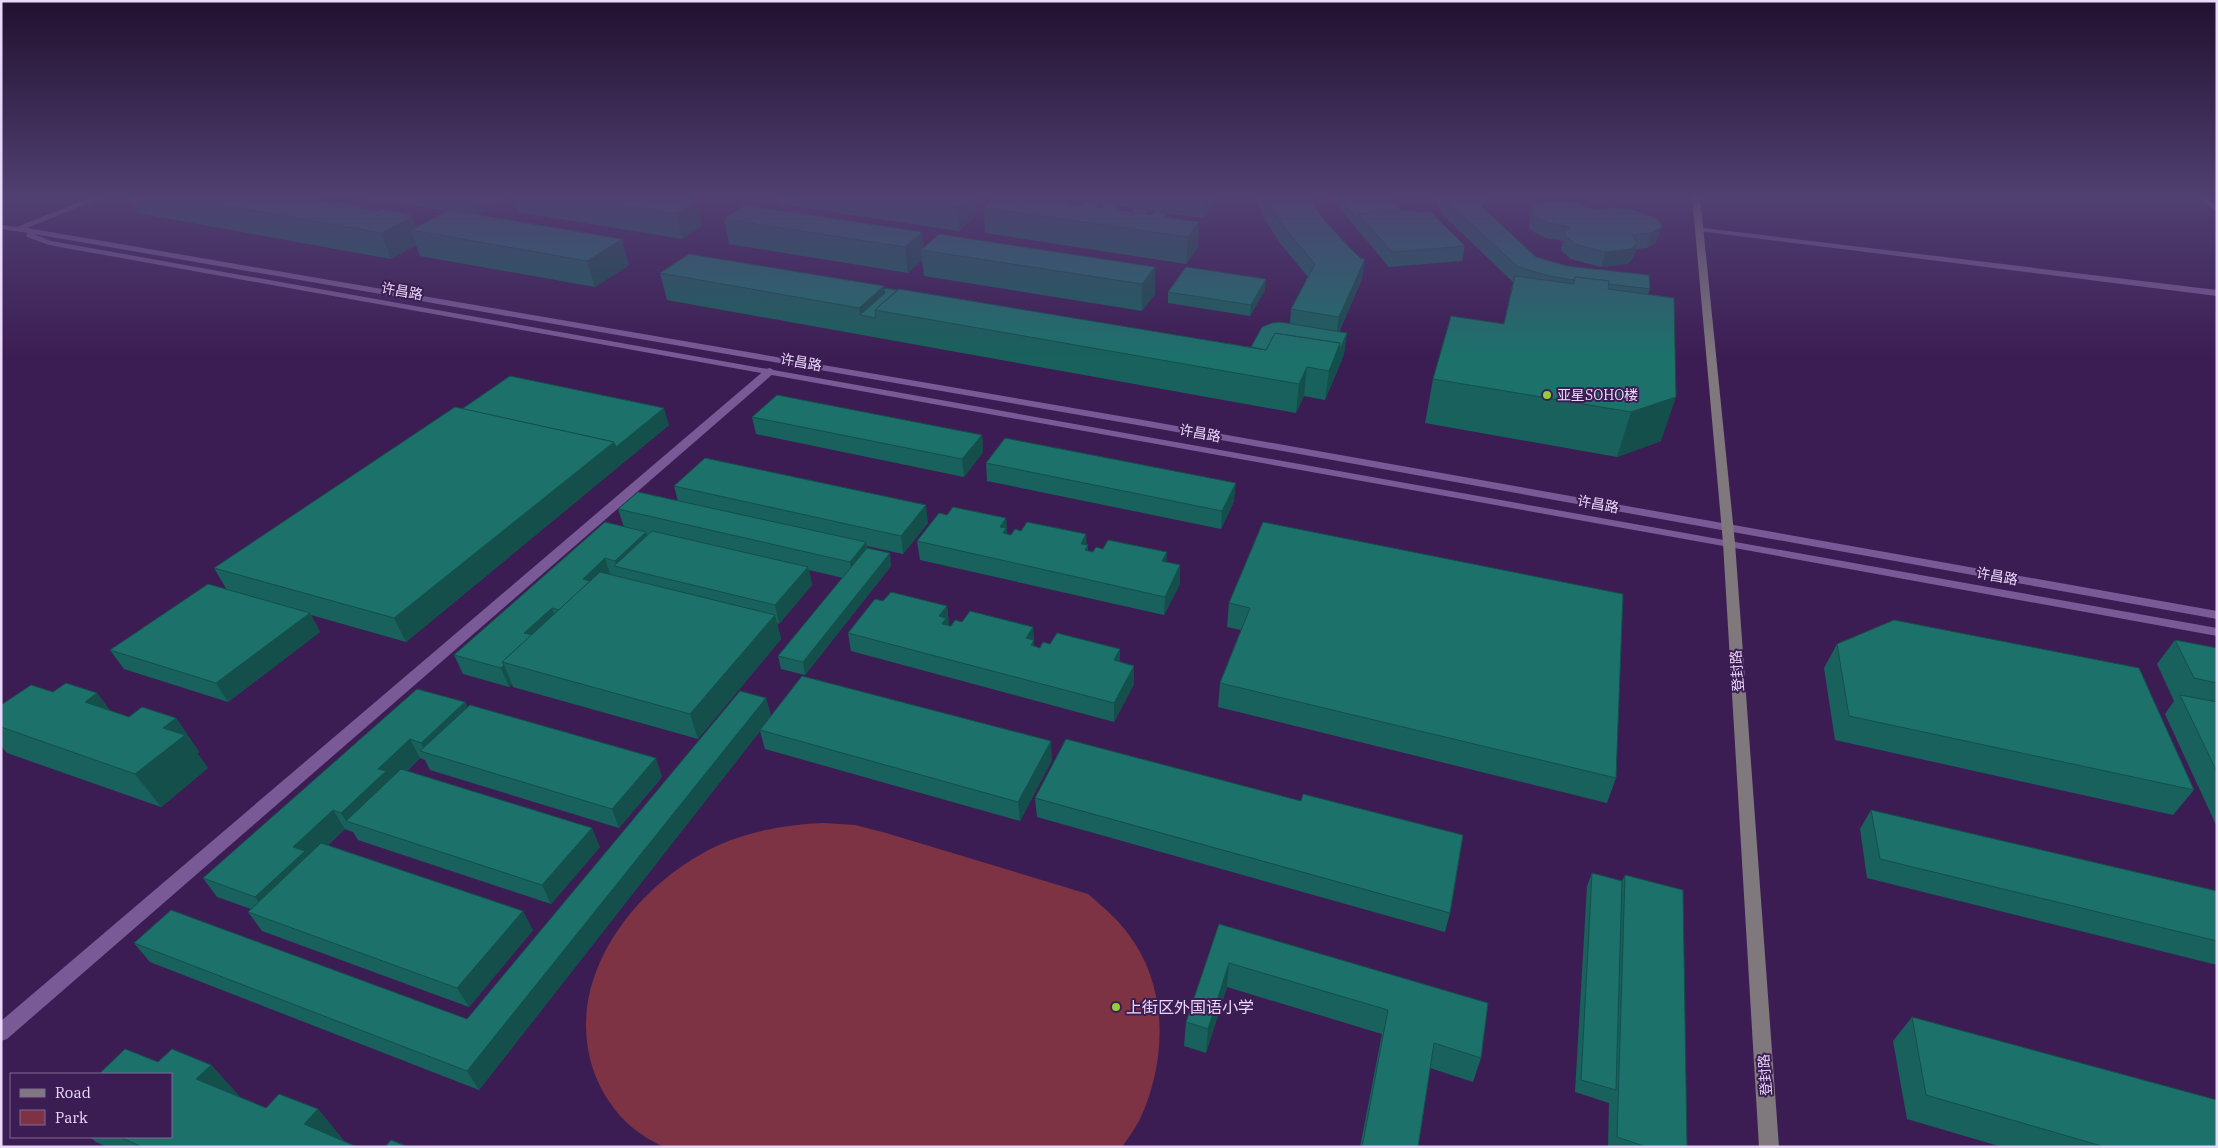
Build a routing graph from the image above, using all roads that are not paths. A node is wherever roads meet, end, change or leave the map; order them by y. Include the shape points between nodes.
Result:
1 (81, 250) edge
2 (144, 250) edge
3 (1701, 250) edge
4 (1866, 250) edge
5 (2217, 293) edge
6 (770, 371) junction
7 (1727, 526) junction
8 (1729, 543) junction
9 (2217, 615) edge
10 (2217, 632) edge
11 (1, 1033) edge
12 (1770, 1147) edge

1 - 6 street, 许昌路
2 - 7 street, 许昌路
3 - 7 main road, 登封路
4 - 5 street
6 - 8 street, 许昌路
6 - 11 street
7 - 8 main road, 登封路
7 - 9 street, 许昌路
8 - 10 street, 许昌路
8 - 12 main road, 登封路

